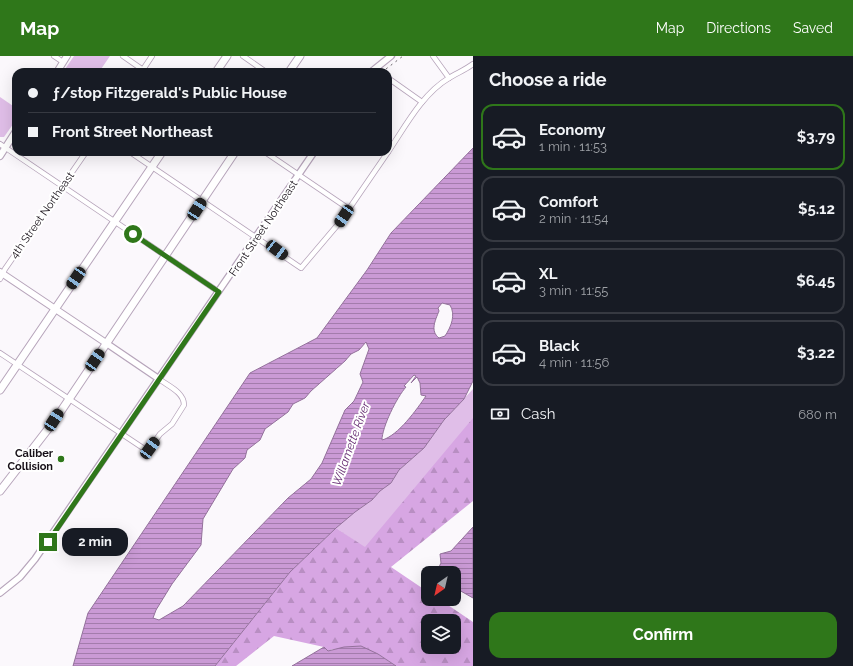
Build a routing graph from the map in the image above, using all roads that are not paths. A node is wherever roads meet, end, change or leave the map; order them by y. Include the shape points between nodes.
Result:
1 (54, 56) edge
2 (67, 56) edge
3 (123, 56) edge
4 (152, 56) edge
5 (227, 56) edge
6 (243, 56) edge
7 (300, 56) edge
8 (391, 56) edge
9 (433, 56) edge
10 (63, 62) junction
11 (473, 64) edge
12 (59, 68) edge
13 (139, 68) edge
14 (145, 68) edge
15 (219, 68) edge
16 (260, 68) edge
17 (292, 68) edge
18 (378, 68) edge
19 (449, 78) junction
20 (392, 81) edge
21 (422, 102) junction
22 (12, 136) edge
23 (392, 145) edge
24 (3, 146) edge
25 (12, 152) edge
26 (0, 156) edge
27 (18, 156) edge
28 (83, 156) edge
29 (136, 156) edge
30 (159, 156) edge
31 (232, 156) edge
32 (271, 156) edge
33 (311, 156) edge
34 (384, 156) edge
35 (152, 167) junction
36 (299, 175) junction
37 (63, 186) junction
38 (203, 200) junction
39 (349, 209) junction
40 (115, 222) junction
41 (257, 237) junction
42 (165, 255) junction
43 (1, 275) edge
44 (219, 292) junction
45 (55, 309) junction
46 (106, 343) junction
47 (0, 353) edge
48 (17, 364) junction
49 (159, 379) junction
50 (0, 390) edge
51 (69, 398) junction
52 (121, 434) junction
53 (0, 490) edge
54 (0, 594) edge

1 - 10 street
2 - 10 main road
3 - 13 street
4 - 14 street
5 - 15 highway
6 - 16 street
7 - 17 highway
8 - 18 street
9 - 19 street
10 - 12 main road
11 - 19 street
19 - 21 street
20 - 21 street
21 - 23 street
22 - 24 main road
24 - 25 street
24 - 26 main road
27 - 37 street
28 - 37 street, 4th Street Northeast
29 - 35 street
30 - 35 highway
31 - 38 highway
32 - 36 street
33 - 36 street, Front Street Northeast
34 - 39 street
35 - 38 street
35 - 40 highway
36 - 39 street
36 - 41 street, Front Street Northeast
37 - 40 street
37 - 43 street, 4th Street Northeast
38 - 41 street
38 - 42 highway
39 - 41 street via 301,268
40 - 42 street
40 - 45 highway
41 - 44 street, Front Street Northeast
42 - 44 street
42 - 46 highway
43 - 45 main road
44 - 49 street, Front Street Northeast
45 - 46 main road
45 - 48 highway
46 - 49 street
46 - 51 highway
47 - 48 street
48 - 50 highway
48 - 51 street
49 - 52 street, Front Street Northeast
49 - 52 street via 182,397 184,405 172,424 146,450
51 - 52 street
51 - 53 highway
52 - 54 street, Front Street Northeast via 35,559 20,577

